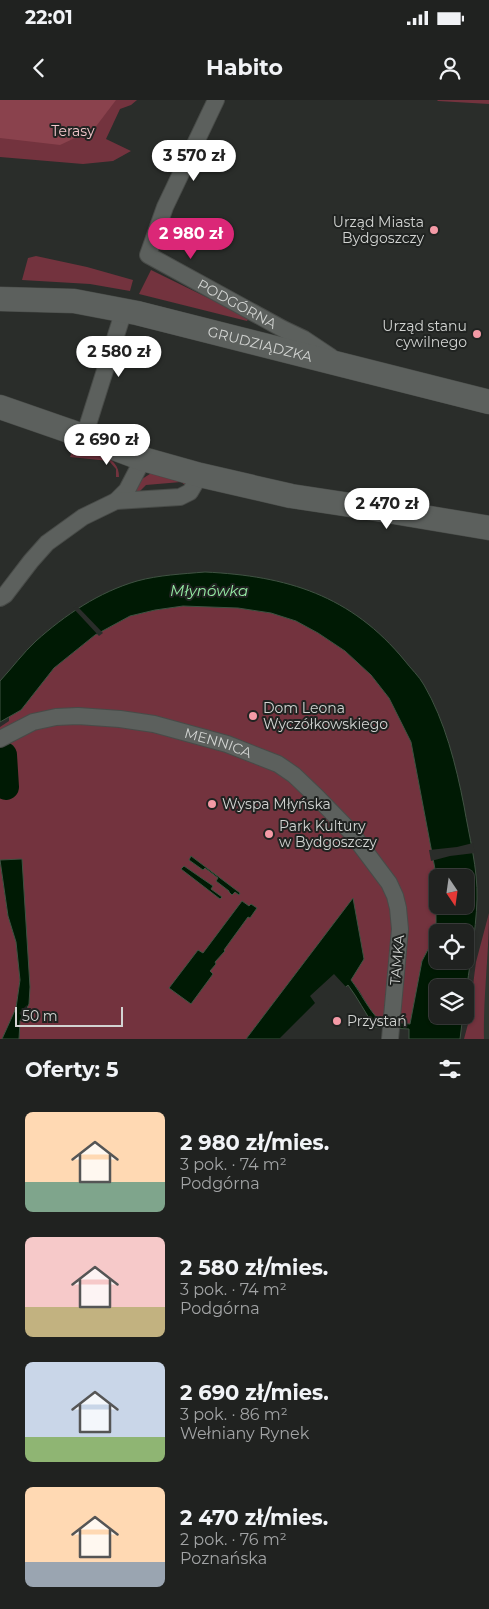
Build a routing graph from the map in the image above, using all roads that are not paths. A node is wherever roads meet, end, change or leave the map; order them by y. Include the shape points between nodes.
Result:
1 (216, 100) edge
2 (0, 299) edge
3 (124, 310) junction
4 (341, 364) junction
5 (489, 402) edge
6 (0, 407) edge
7 (84, 437) junction
8 (143, 459) junction
9 (200, 476) junction
10 (116, 501) junction
11 (489, 527) edge
12 (2, 594) edge
13 (0, 739) edge
14 (389, 883) joint
15 (390, 1039) edge

1 - 4 street, PODGÓRNA via 165,207 148,255 304,339
2 - 3 main road, GRUDZIĄDZKA via 74,301
3 - 4 main road, GRUDZIĄDZKA
3 - 7 street
4 - 5 main road, GRUDZIĄDZKA
6 - 7 main road
7 - 8 main road
8 - 9 main road
8 - 10 street via 127,490
9 - 10 street via 190,492 180,497
9 - 11 main road via 291,496
10 - 12 street via 90,512 53,539
13 - 14 street, MENNICA via 33,722 78,716 154,724 227,744 278,764 294,775 350,831
14 - 15 street, TAMKA via 398,908 400,929

